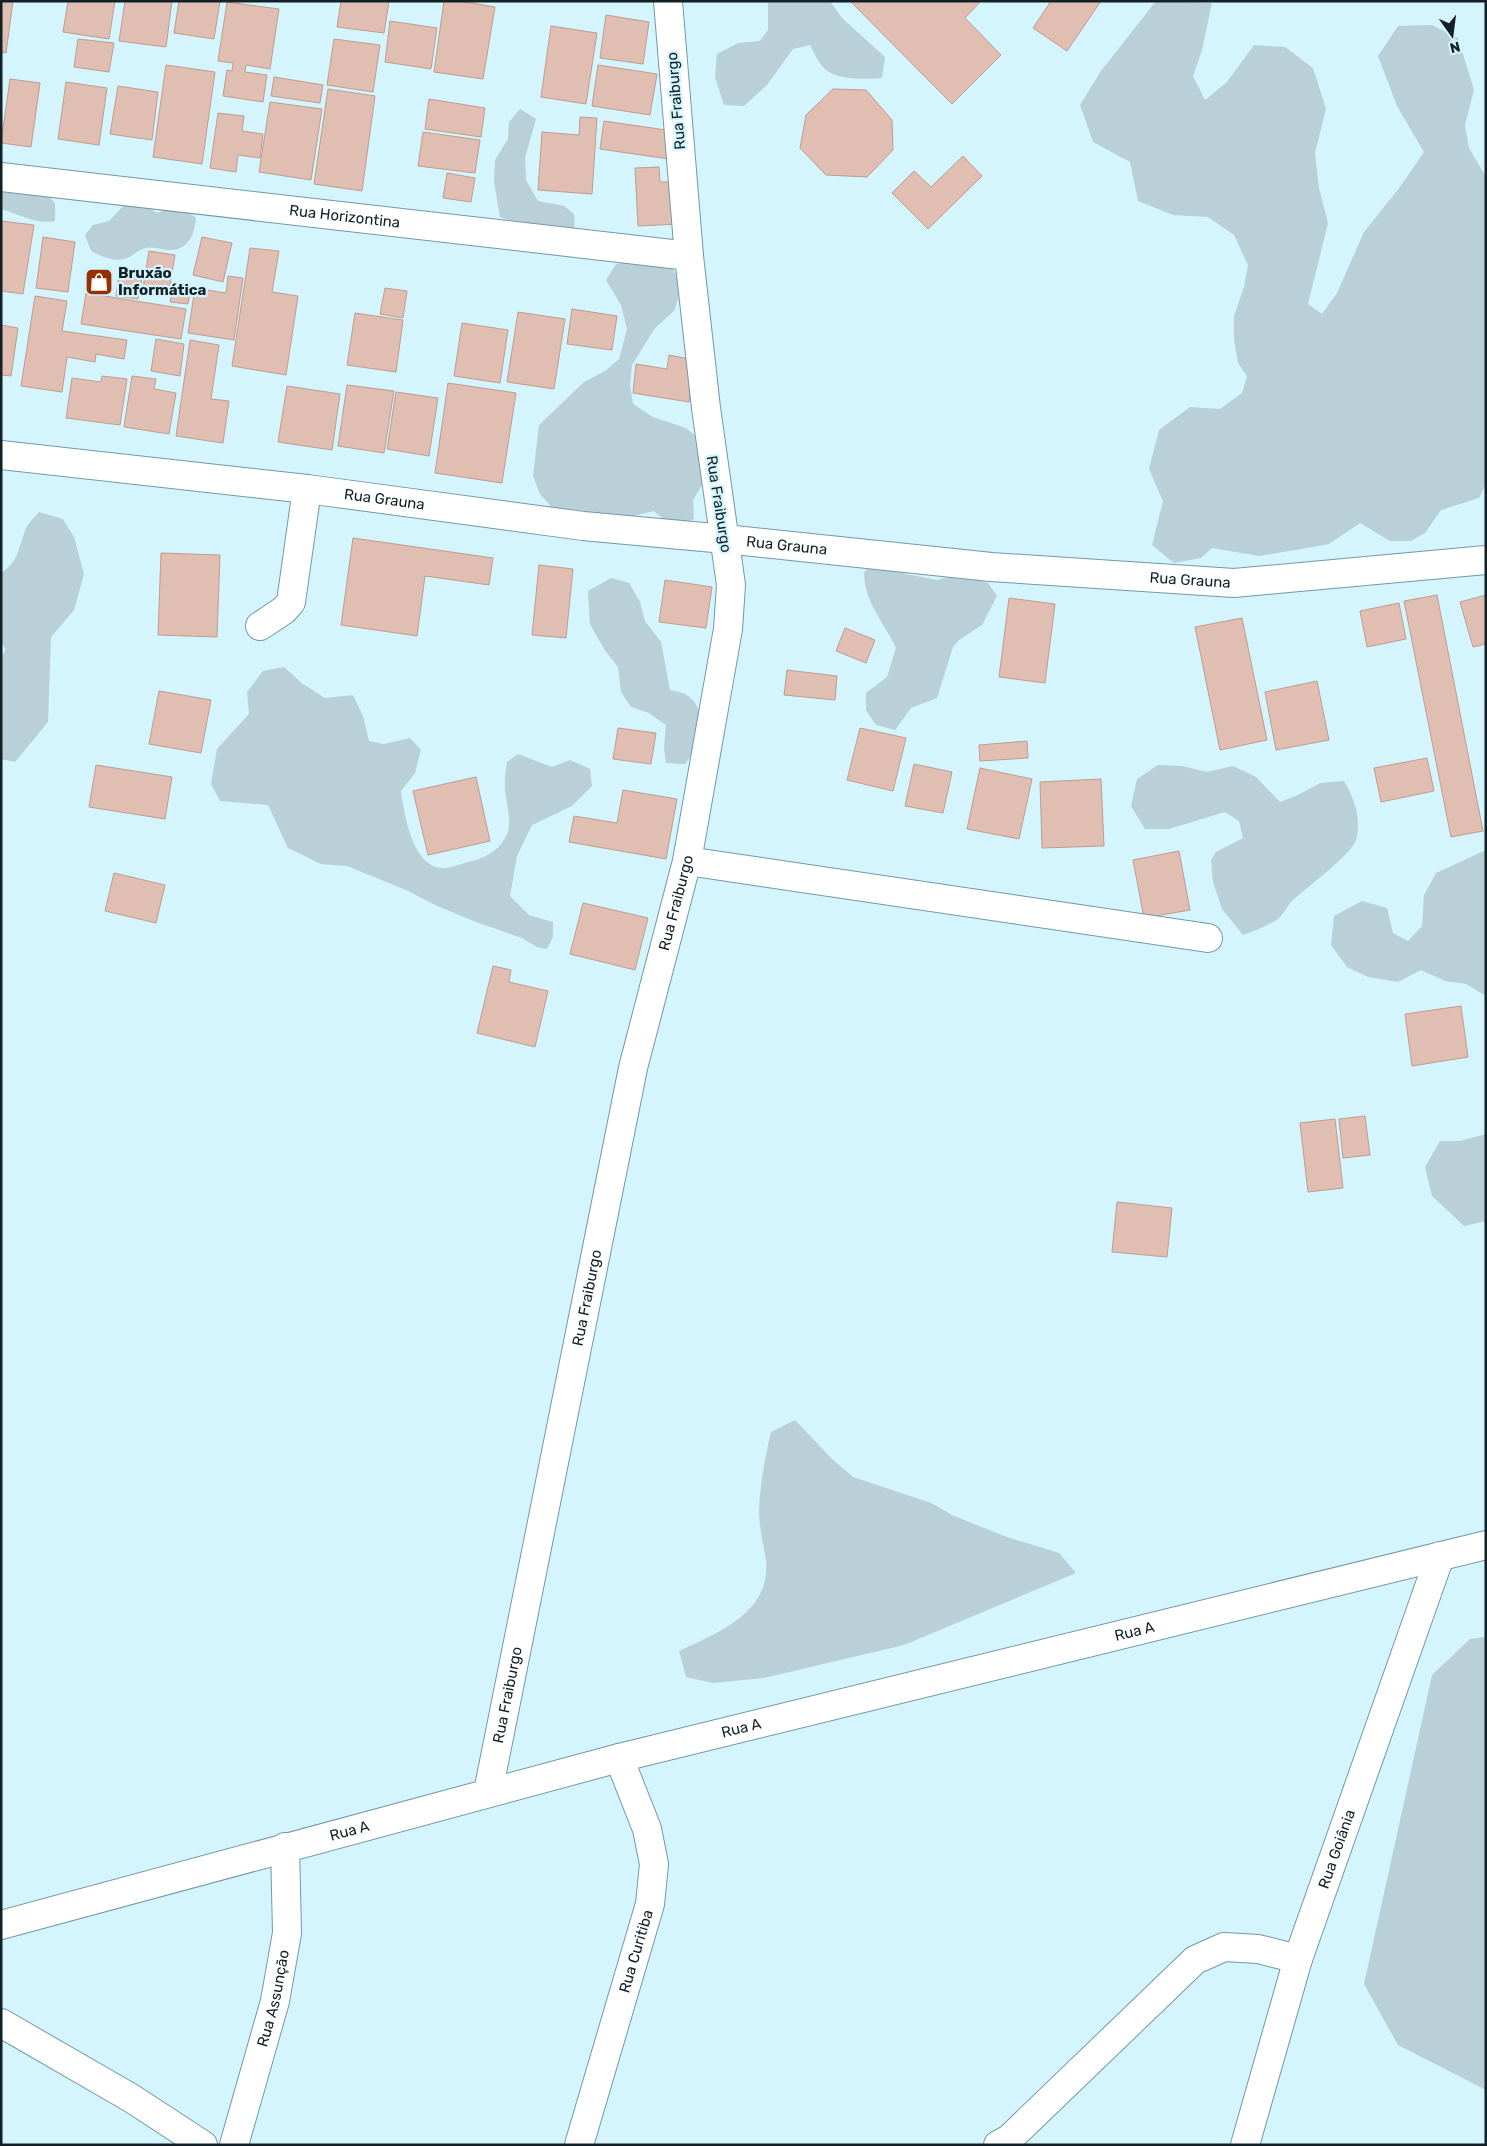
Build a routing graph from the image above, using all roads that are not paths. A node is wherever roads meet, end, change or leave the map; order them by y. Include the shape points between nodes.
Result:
1 (668, 2) edge
2 (1, 177) edge
3 (689, 256) junction
4 (1, 455) edge
5 (307, 489) junction
6 (725, 539) junction
7 (1486, 560) edge
8 (260, 626) dead end
9 (687, 861) junction
10 (1208, 938) dead end
11 (1486, 1545) edge
12 (1440, 1556) junction
13 (619, 1758) junction
14 (488, 1792) junction
15 (285, 1847) junction
16 (1, 1925) edge
17 (1298, 1959) junction
18 (1, 2023) edge
19 (203, 2145) edge
20 (234, 2145) edge
21 (579, 2145) edge
22 (998, 2145) edge
23 (1245, 2145) edge

1 - 3 street, Rua Fraiburgo
2 - 3 street, Rua Horizontina
3 - 6 street, Rua Fraiburgo
4 - 5 street, Rua Grauna
5 - 6 street, Rua Grauna via 583,526
5 - 8 street via 291,602
6 - 7 street, Rua Grauna via 991,567 1234,583
6 - 9 street, Rua Fraiburgo via 731,584 728,629
9 - 10 street
9 - 14 street, Rua Fraiburgo via 633,1068
11 - 12 street, Rua A
12 - 13 street, Rua A
12 - 17 street, Rua Goiânia
13 - 14 street, Rua A
13 - 21 street, Rua Curitiba via 647,1829 654,1864 650,1904
14 - 15 street, Rua A
15 - 16 street, Rua A
15 - 20 street, Rua Assunção via 287,1933 275,2001
17 - 22 street via 1258,1949 1224,1947 1195,1960 1009,2139
17 - 23 street, Rua Goiânia
18 - 19 street via 131,2098

